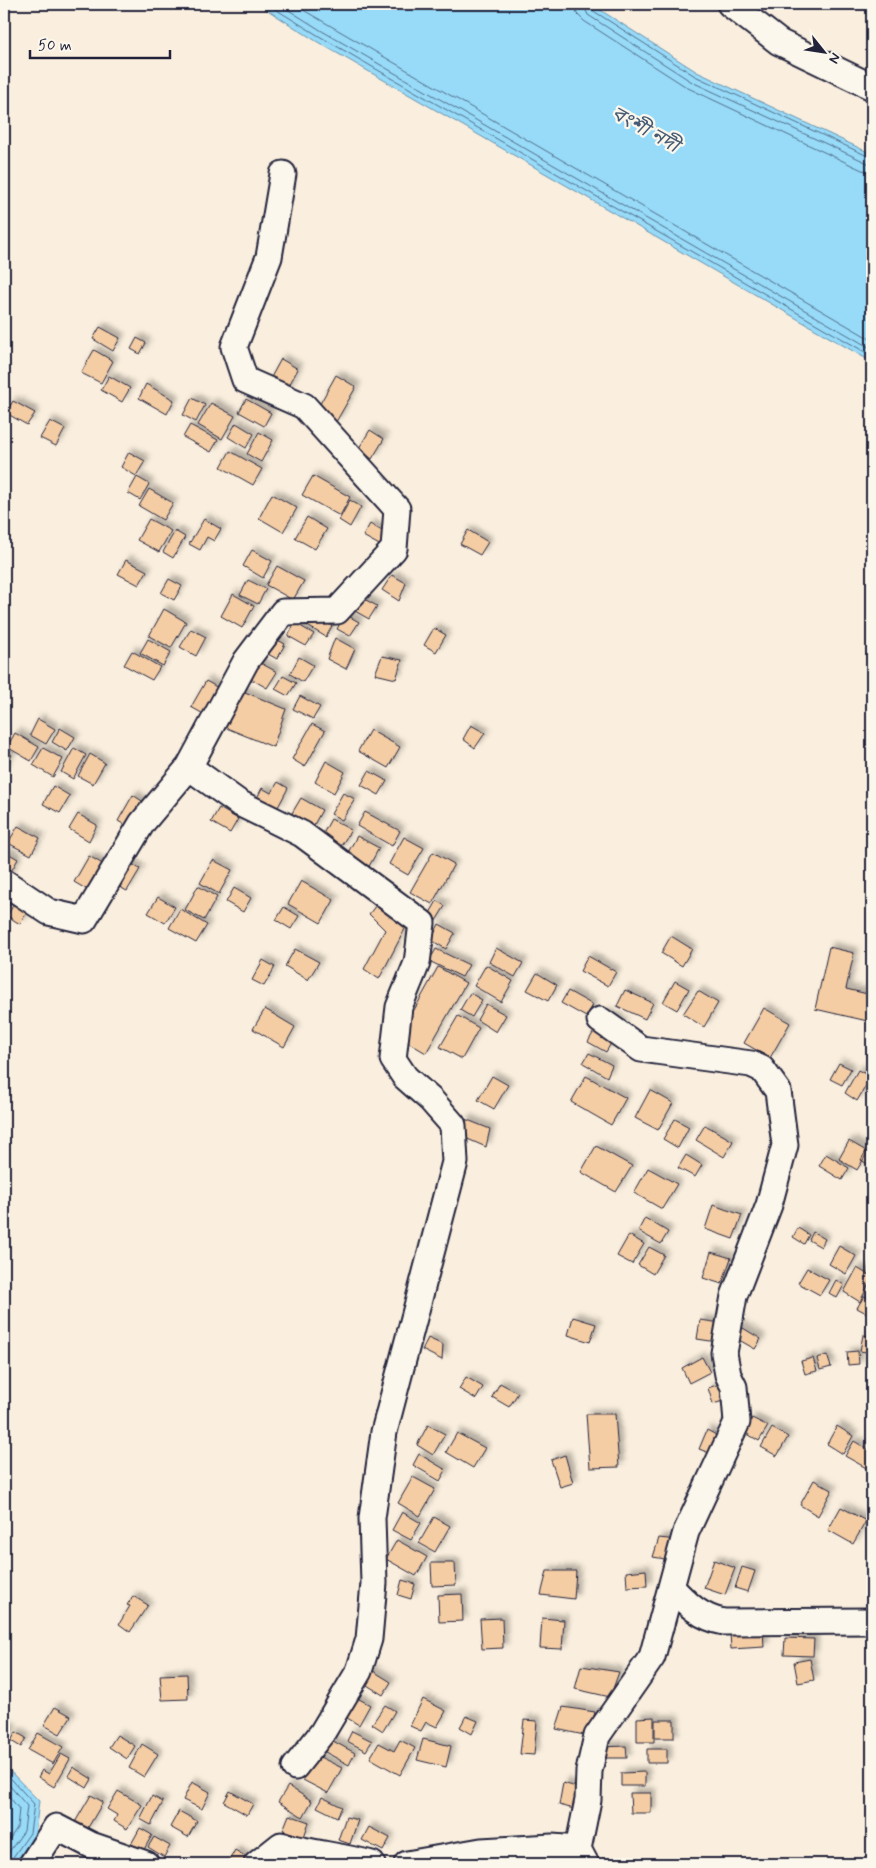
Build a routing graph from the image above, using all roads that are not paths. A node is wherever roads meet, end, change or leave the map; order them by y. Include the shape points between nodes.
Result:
1 (730, 4) edge
2 (872, 87) edge
3 (283, 174) dead end
4 (189, 767) junction
5 (4, 882) edge
6 (600, 1020) dead end
7 (672, 1588) junction
8 (872, 1621) edge
9 (295, 1767) dead end
10 (582, 1856) edge
11 (32, 1864) edge
12 (146, 1864) edge
13 (257, 1864) edge
14 (372, 1864) edge
15 (407, 1864) edge

1 - 2 street via 780,42
3 - 4 street via 269,257 234,347 245,380 304,406 397,509 394,549 337,611 283,612 246,661
4 - 5 street via 142,823 84,920 49,912
4 - 9 street via 239,803 302,834 422,923 417,963 399,1007 393,1059 405,1077 453,1125 455,1162 384,1432 372,1518 374,1582 369,1638 359,1671 322,1733
6 - 7 street via 641,1049 750,1064 762,1069 778,1091 785,1145 769,1205 734,1296 724,1353 734,1387 737,1422 686,1532
7 - 8 street via 688,1606 709,1619 724,1622
7 - 10 street via 652,1657 597,1736 589,1771
10 - 15 street via 552,1847 481,1851
11 - 12 street via 56,1827
13 - 14 street via 281,1845

